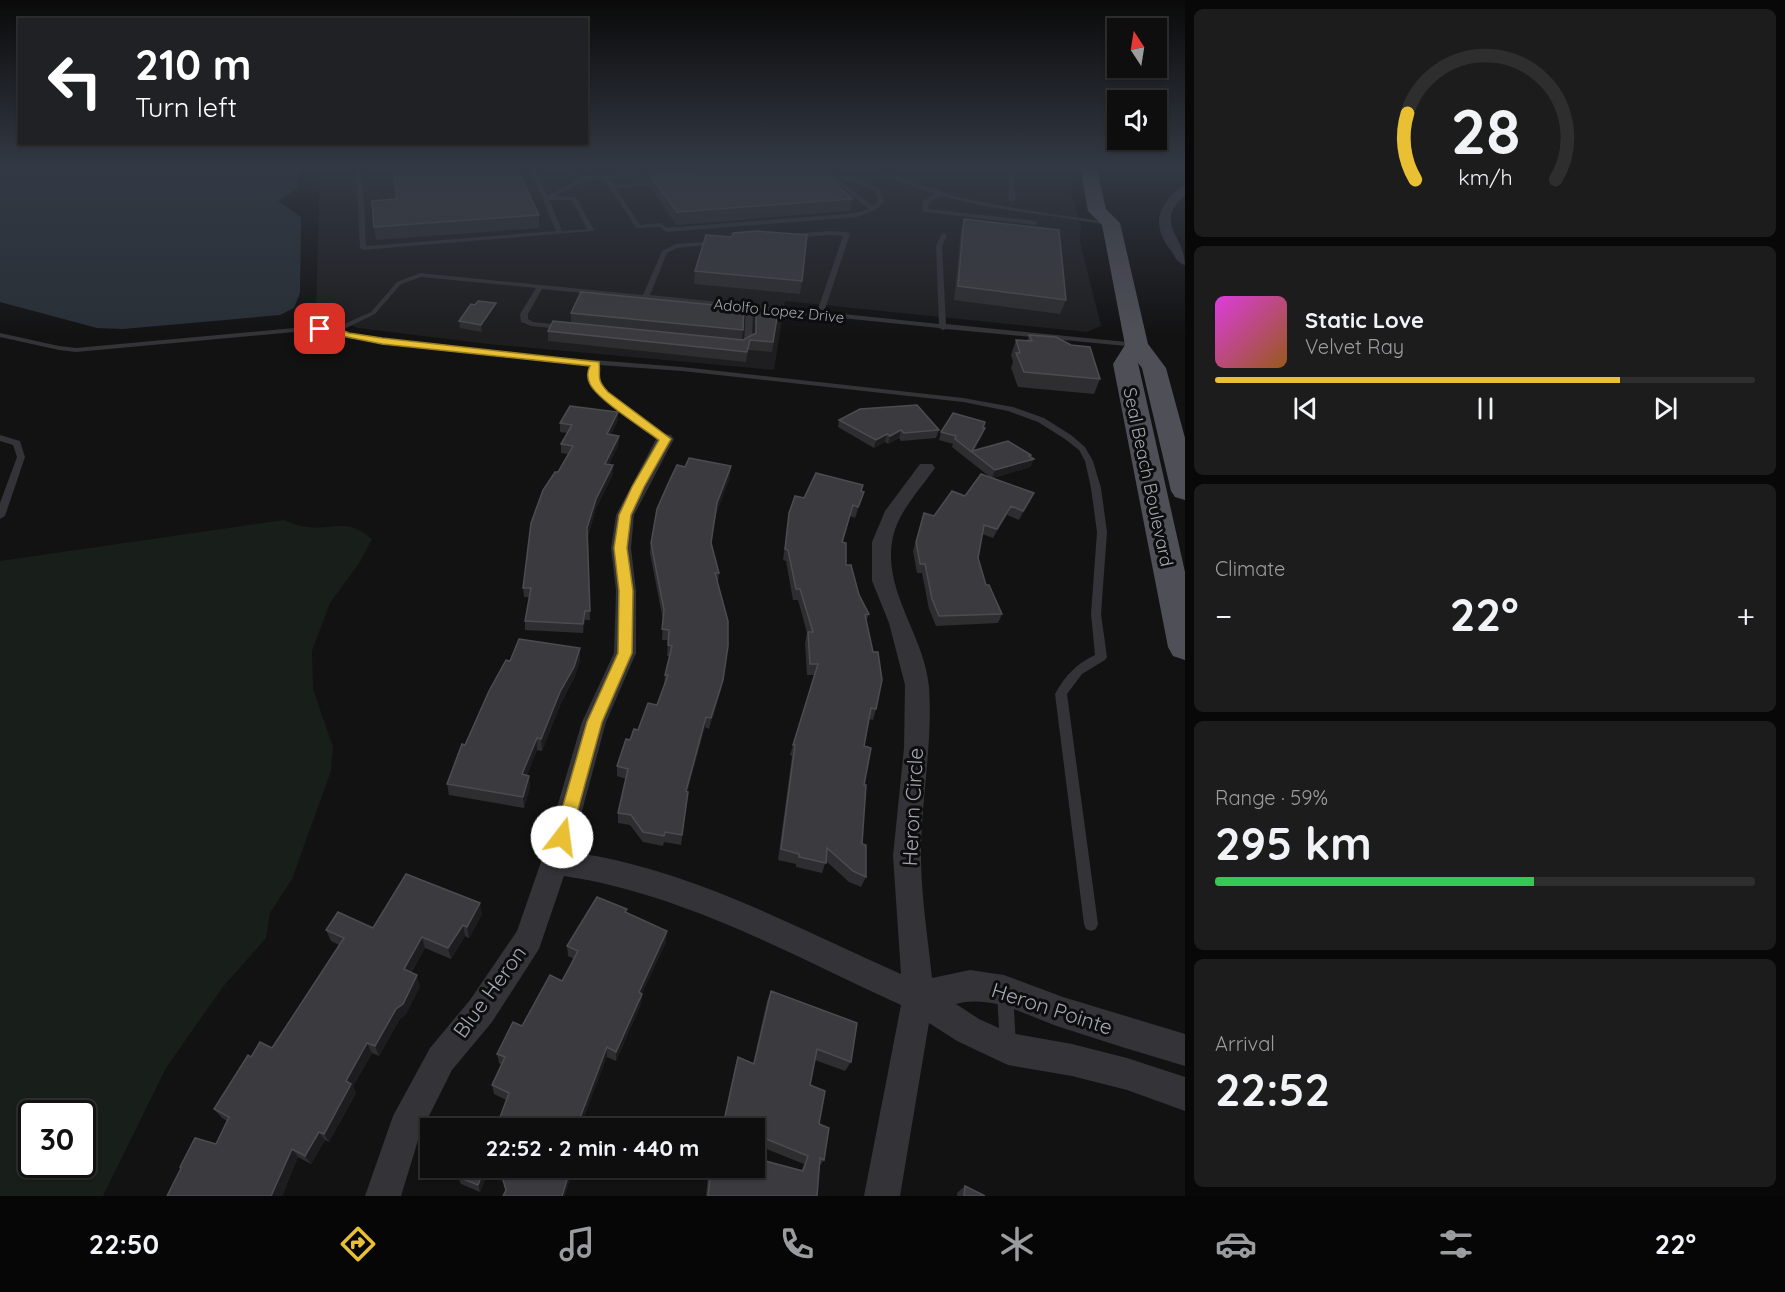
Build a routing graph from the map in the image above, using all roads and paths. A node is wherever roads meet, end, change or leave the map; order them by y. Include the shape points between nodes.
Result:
1 (362, 222) edge
2 (556, 222) edge
3 (587, 222) edge
4 (635, 222) edge
5 (770, 222) edge
6 (1025, 222) edge
7 (1116, 222) edge
8 (1165, 222) edge
9 (1035, 223) dead end
10 (560, 233) junction
11 (944, 235) dead end
12 (782, 237) edge
13 (723, 242) edge
14 (1185, 261) edge
15 (540, 287) junction
16 (646, 297) junction
17 (750, 308) junction
18 (819, 316) junction
19 (573, 328) edge
20 (943, 328) junction
21 (336, 330) junction
22 (0, 335) edge
23 (734, 345) edge
24 (1137, 345) junction
25 (596, 364) junction
26 (0, 438) edge
27 (665, 439) joint
28 (926, 468) dead end
29 (1185, 491) edge
30 (0, 516) edge
31 (1185, 647) edge
32 (555, 862) junction
33 (1091, 924) dead end
34 (1004, 990) junction
35 (918, 997) junction
36 (1008, 1049) junction
37 (1185, 1050) edge
38 (1185, 1094) edge
39 (382, 1196) edge
40 (882, 1196) edge

1 - 10 lane via 363,248
2 - 10 lane
3 - 10 lane via 591,230
4 - 5 lane via 638,226 661,225 666,230
6 - 9 lane
7 - 24 main road, Seal Beach Boulevard
8 - 14 street via 1171,244
11 - 20 lane via 939,246
12 - 18 lane via 847,234
13 - 16 lane via 676,246 664,252
15 - 16 lane, Adolfo Lopez Drive
15 - 19 lane via 524,320
15 - 21 lane, Adolfo Lopez Drive via 420,275 399,283 373,313
16 - 17 lane, Adolfo Lopez Drive
17 - 18 lane, Adolfo Lopez Drive
17 - 23 lane via 748,342
18 - 20 lane, Adolfo Lopez Drive
20 - 24 lane, Adolfo Lopez Drive
21 - 22 lane via 305,329 76,350
21 - 25 lane via 347,336 382,341
24 - 29 main road, Seal Beach Boulevard via 1154,368
24 - 31 main road, Seal Beach Boulevard via 1125,364
25 - 27 lane via 592,372 595,384 604,394
25 - 33 lane via 682,369 991,404 1041,420 1082,449 1096,488 1102,532 1096,614 1101,657 1069,677 1061,694
26 - 30 lane via 17,444 21,457
27 - 32 street, Blue Heron via 625,515 621,548 626,591 625,653 594,722
28 - 35 street, Heron Circle via 894,511 882,542 882,581 900,623 917,685 907,856
32 - 35 street via 603,869 699,898
32 - 39 street, Blue Heron via 529,939 481,1011 441,1059 405,1128
34 - 35 street, Heron Pointe via 970,985
34 - 36 lane
34 - 37 street, Heron Pointe via 1063,1013
35 - 36 street via 969,1030
35 - 40 street, Heron Circle
36 - 38 street via 1072,1060

